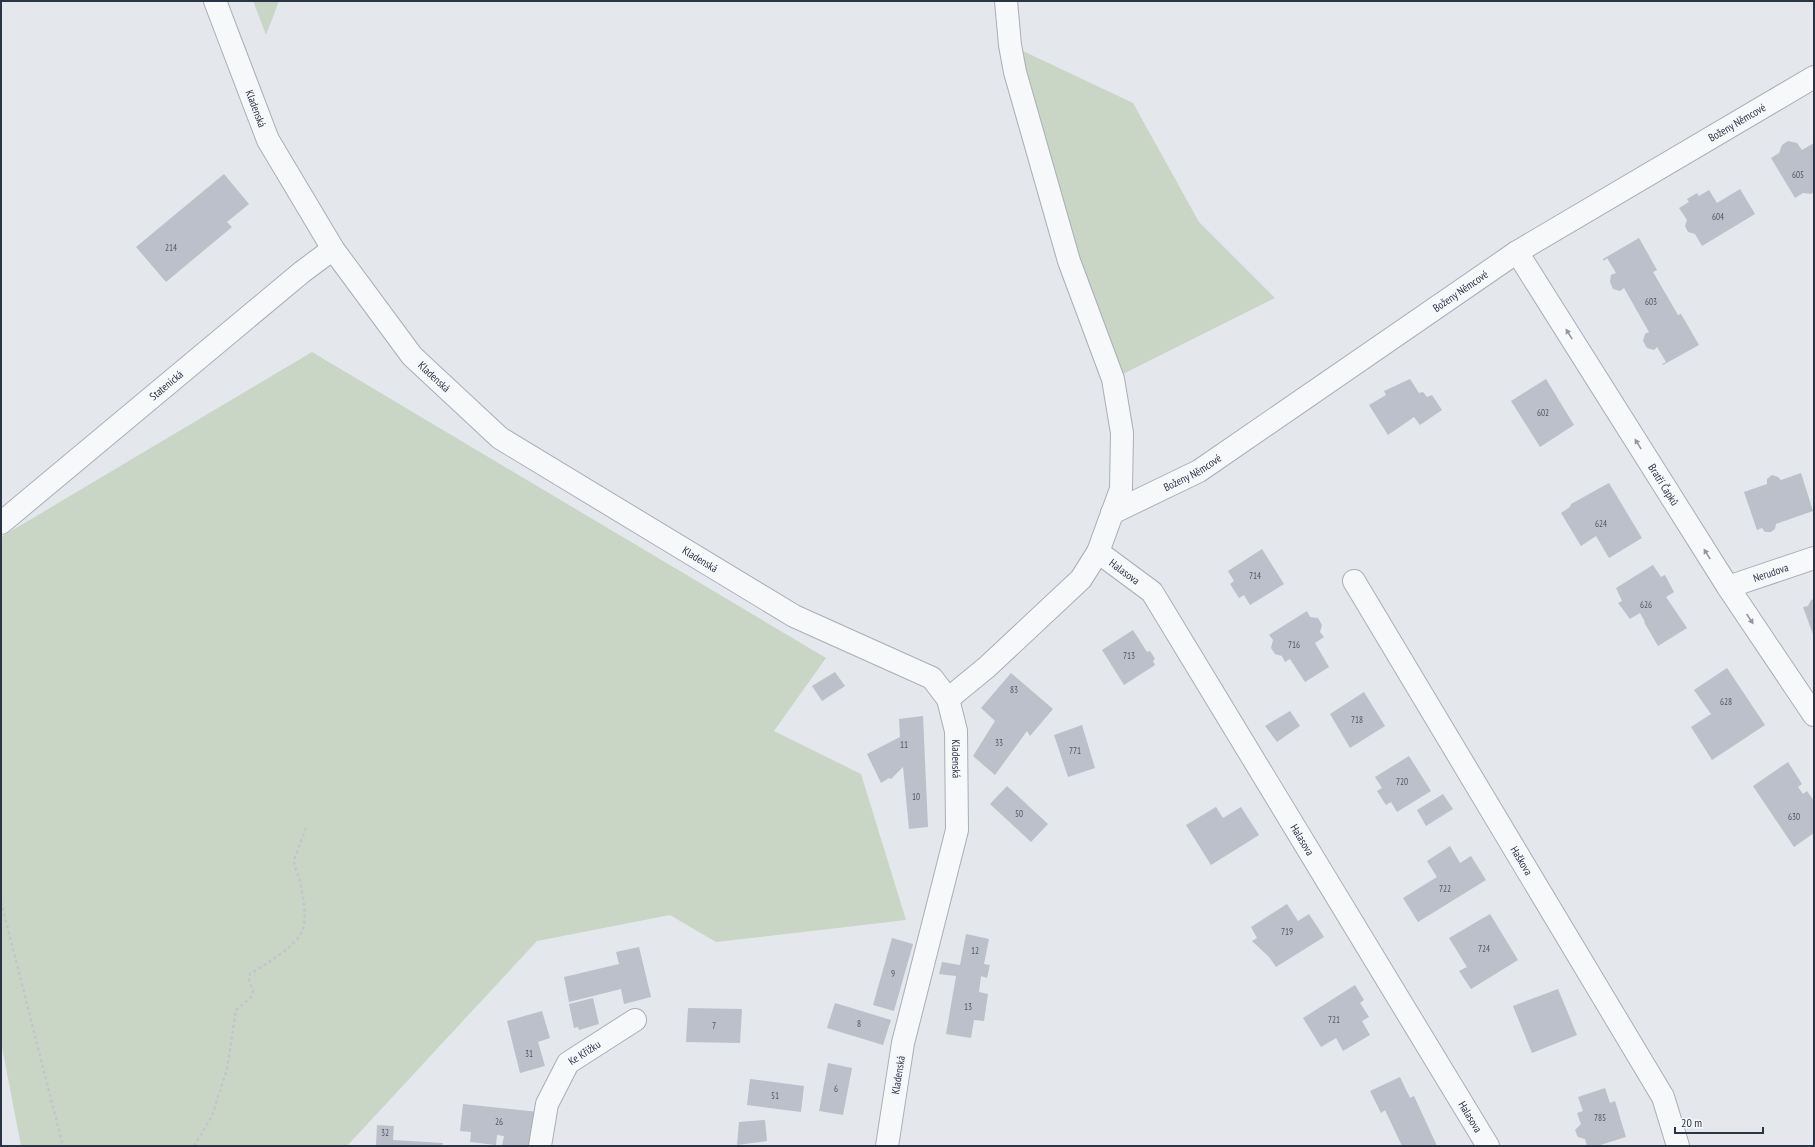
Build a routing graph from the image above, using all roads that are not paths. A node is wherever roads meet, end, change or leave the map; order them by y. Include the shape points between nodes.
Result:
1 (1006, 1) edge
2 (218, 10) edge
3 (1814, 77) edge
4 (333, 249) junction
5 (1517, 252) junction
6 (1112, 512) junction
7 (1, 523) edge
8 (1098, 552) junction
9 (1814, 558) edge
10 (1354, 580) dead end
11 (1728, 587) junction
12 (948, 699) junction
13 (1814, 715) edge
14 (635, 1020) dead end
15 (540, 1146) edge
16 (887, 1146) edge
17 (1488, 1146) edge
18 (1678, 1146) edge

1 - 6 street via 1015,72 1069,261 1113,379 1122,433 1121,489
2 - 4 street, Kladenská via 268,140
3 - 5 street, Boženy Němcové
4 - 7 street, Statenická
4 - 12 street, Kladenská via 412,356 500,438 794,616 932,678
5 - 6 street, Boženy Němcové via 1199,471
11 -> 5 street, Bratří Čapků
6 - 8 street
8 - 12 street via 1081,579 987,667
8 - 17 street, Halasova via 1152,592
9 - 11 street, Nerudova
10 - 18 street, Haškova via 1663,1097
11 -> 13 street, Bratří Čapků
12 - 16 street, Kladenská via 956,731 957,830 903,1043
14 - 15 street, Ke Křížku via 568,1063 547,1104

